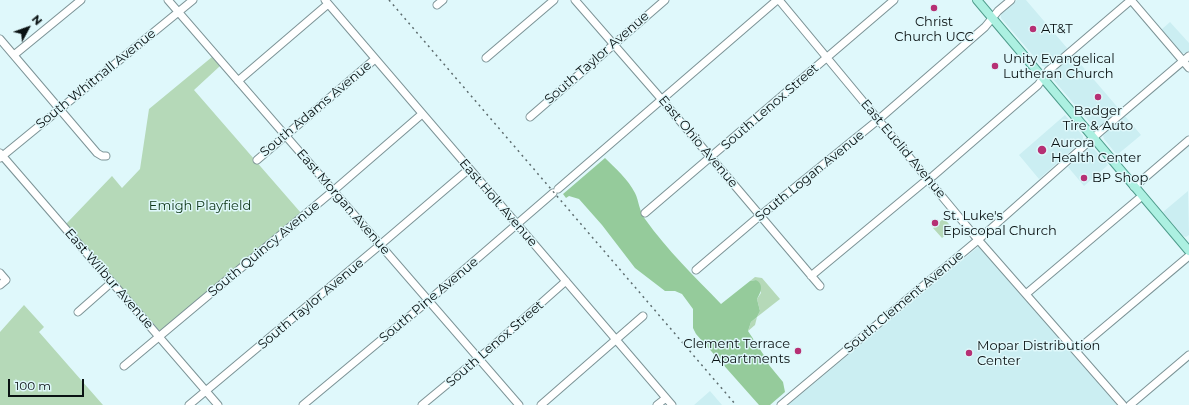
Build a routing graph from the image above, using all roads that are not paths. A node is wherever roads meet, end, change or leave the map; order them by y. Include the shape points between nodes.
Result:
1 (81, 0) edge
2 (168, 0) edge
3 (193, 0) edge
4 (554, 0) edge
5 (575, 0) edge
6 (665, 0) edge
7 (778, 0) edge
8 (894, 0) edge
9 (977, 0) edge
10 (1011, 0) edge
11 (1131, 0) edge
12 (326, 2) edge
13 (178, 12) junction
14 (992, 18) junction
15 (0, 39) edge
16 (614, 44) junction
17 (14, 55) junction
18 (486, 58) dead end
19 (827, 58) junction
20 (375, 59) junction
21 (1186, 59) edge
22 (1189, 68) edge
23 (1042, 78) junction
24 (238, 81) junction
25 (662, 100) junction
26 (60, 108) junction
27 (422, 114) junction
28 (530, 117) dead end
29 (878, 120) junction
30 (285, 136) junction
31 (1093, 138) junction
32 (1189, 140) edge
33 (1, 156) edge
34 (106, 156) dead end
35 (711, 158) junction
36 (257, 160) dead end
37 (469, 168) junction
38 (928, 180) junction
39 (1134, 186) junction
40 (333, 191) junction
41 (1142, 196) junction
42 (645, 213) dead end
43 (760, 216) junction
44 (517, 224) junction
45 (978, 240) junction
46 (380, 245) junction
47 (1187, 245) edge
48 (1189, 256) edge
49 (696, 270) dead end
50 (0, 273) edge
51 (811, 276) junction
52 (566, 281) junction
53 (112, 282) junction
54 (3, 283) edge
55 (820, 286) dead end
56 (1026, 294) junction
57 (428, 301) junction
58 (78, 312) dead end
59 (643, 316) dead end
60 (160, 337) junction
61 (616, 340) junction
62 (1076, 351) junction
63 (1189, 355) edge
64 (478, 358) junction
65 (124, 366) dead end
66 (206, 391) junction
67 (666, 398) junction
68 (189, 405) edge
69 (218, 405) edge
70 (303, 405) edge
71 (422, 405) edge
72 (519, 405) edge
73 (541, 405) edge
74 (657, 405) edge
75 (672, 405) edge
76 (781, 405) edge
77 (1124, 405) edge
78 (1130, 405) edge

1 - 17 street
2 - 13 street, East Morgan Avenue
3 - 13 street, South Whitnall Avenue
4 - 18 street
5 - 16 street, East Ohio Avenue
6 - 16 street, South Taylor Avenue
7 - 19 street, East Euclid Avenue
7 - 25 street, South Pine Avenue
8 - 19 street, South Lenox Street
9 - 14 main road
10 - 14 street, South Logan Avenue
11 - 21 street
11 - 23 street
12 - 20 street, East Holt Avenue
12 - 24 street
13 - 24 street, East Morgan Avenue
13 - 26 street, South Whitnall Avenue
14 - 23 main road
14 - 29 street, South Logan Avenue
15 - 17 street
16 - 25 street, East Ohio Avenue
16 - 28 street, South Taylor Avenue
17 - 26 street
19 - 29 street, East Euclid Avenue
19 - 35 street, South Lenox Street
20 - 27 street, East Holt Avenue
20 - 30 street, South Adams Avenue
21 - 22 street
21 - 31 street, South Clement Avenue
23 - 31 main road
23 - 38 street
24 - 30 street, East Morgan Avenue
25 - 35 street, East Ohio Avenue
25 - 44 street, South Pine Avenue
26 - 33 street, South Whitnall Avenue
26 - 34 street via 97,153
27 - 37 street, East Holt Avenue
27 - 40 street, South Quincy Avenue
29 - 38 street, East Euclid Avenue
29 - 43 street, South Logan Avenue
30 - 36 street, South Adams Avenue
30 - 40 street, East Morgan Avenue
31 - 39 main road
31 - 45 street, South Clement Avenue
32 - 39 street
33 - 53 street, East Wilbur Avenue
35 - 42 street, South Lenox Street
35 - 43 street, East Ohio Avenue
37 - 44 street, East Holt Avenue
37 - 46 street, South Taylor Avenue
38 - 45 street, East Euclid Avenue
38 - 51 street
39 - 41 main road
40 - 46 street, East Morgan Avenue
40 - 60 street, South Quincy Avenue
41 - 47 main road
41 - 56 street
43 - 49 street, South Logan Avenue
43 - 51 street, East Ohio Avenue
44 - 52 street, East Holt Avenue
44 - 57 street, South Pine Avenue
45 - 56 street, East Euclid Avenue
45 - 76 street, South Clement Avenue
46 - 57 street, East Morgan Avenue
46 - 66 street, South Taylor Avenue
48 - 62 street
50 - 54 street
51 - 55 street, East Ohio Avenue
52 - 61 street, East Holt Avenue
52 - 64 street, South Lenox Street
53 - 58 street
53 - 60 street, East Wilbur Avenue
56 - 62 street, East Euclid Avenue
57 - 64 street, East Morgan Avenue
57 - 70 street, South Pine Avenue
59 - 61 street
60 - 65 street, South Quincy Avenue
60 - 66 street, East Wilbur Avenue
61 - 67 street, East Holt Avenue
61 - 73 street
62 - 77 street, East Euclid Avenue
63 - 78 street
64 - 71 street, South Lenox Street
64 - 72 street, East Morgan Avenue
66 - 68 street, South Taylor Avenue
66 - 69 street, East Wilbur Avenue
67 - 74 street
67 - 75 street, East Holt Avenue

